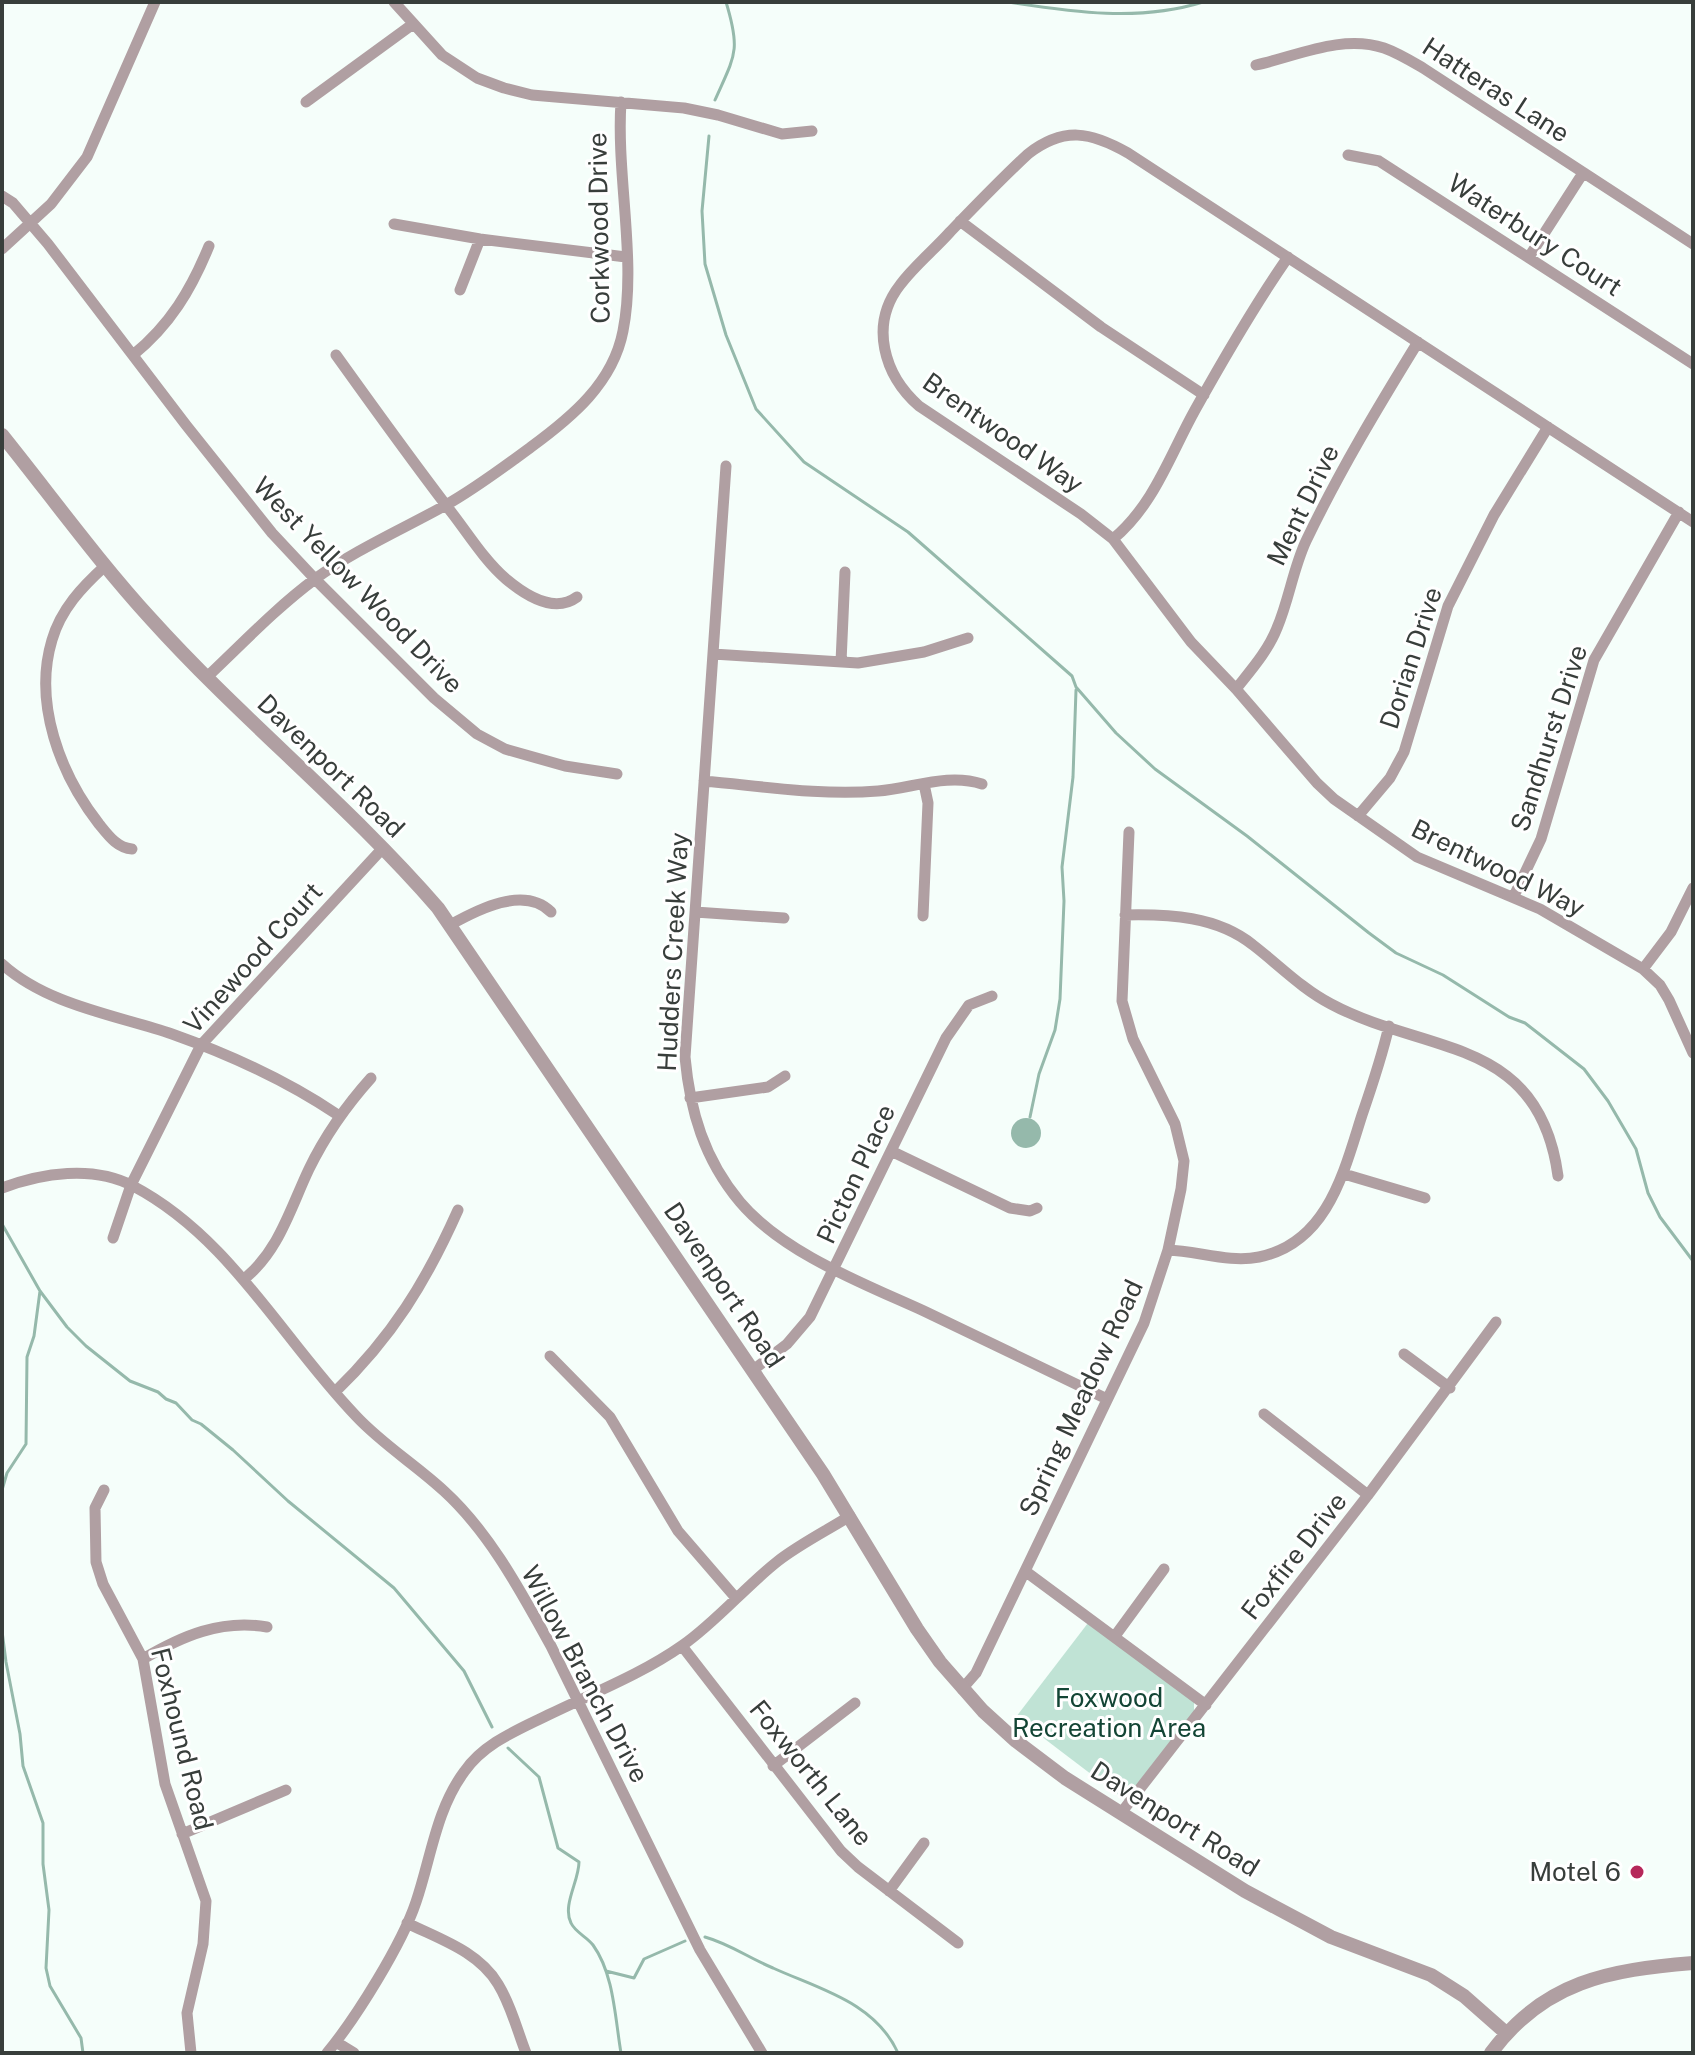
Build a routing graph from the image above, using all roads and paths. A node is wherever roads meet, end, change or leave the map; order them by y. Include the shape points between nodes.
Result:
1 (155, 2) edge
2 (394, 2) edge
3 (413, 24) junction
4 (1256, 65) dead end
5 (306, 102) dead end
6 (621, 102) junction
7 (812, 131) dead end
8 (1348, 155) dead end
9 (1583, 173) junction
10 (2, 196) edge
11 (960, 221) junction
12 (30, 223) junction
13 (394, 224) dead end
14 (480, 239) junction
15 (1693, 244) edge
16 (209, 246) dead end
17 (2, 249) edge
18 (626, 257) junction
19 (1288, 257) junction
20 (1529, 257) junction
21 (460, 290) dead end
22 (1418, 342) junction
23 (133, 355) junction
24 (336, 355) dead end
25 (1693, 364) edge
26 (1204, 395) junction
27 (1548, 427) junction
28 (2, 435) edge
29 (726, 466) dead end
30 (446, 505) junction
31 (1679, 512) junction
32 (1693, 522) edge
33 (1113, 539) junction
34 (105, 566) junction
35 (845, 572) dead end
36 (315, 579) junction
37 (577, 597) dead end
38 (968, 638) dead end
39 (713, 654) junction
40 (841, 662) junction
41 (207, 677) junction
42 (1236, 689) junction
43 (617, 774) dead end
44 (704, 781) junction
45 (924, 784) junction
46 (982, 784) dead end
47 (1358, 816) junction
48 (1129, 832) dead end
49 (132, 849) dead end
50 (382, 849) junction
51 (1693, 888) edge
52 (1514, 896) junction
53 (551, 912) dead end
54 (695, 912) junction
55 (1125, 915) junction
56 (923, 916) dead end
57 (784, 918) dead end
58 (450, 925) junction
59 (1643, 969) junction
60 (4, 972) edge
61 (992, 996) dead end
62 (1389, 1026) junction
63 (201, 1045) junction
64 (1693, 1053) edge
65 (785, 1076) dead end
66 (371, 1078) dead end
67 (690, 1098) junction
68 (338, 1115) junction
69 (891, 1151) junction
70 (1344, 1174) junction
71 (1558, 1176) dead end
72 (131, 1185) junction
73 (2, 1188) edge
74 (1425, 1198) dead end
75 (1037, 1208) dead end
76 (458, 1210) dead end
77 (113, 1238) dead end
78 (1168, 1250) junction
79 (835, 1268) junction
80 (244, 1279) junction
81 (1496, 1322) dead end
82 (1404, 1354) dead end
83 (550, 1356) dead end
84 (753, 1370) junction
85 (1450, 1388) junction
86 (335, 1392) junction
87 (1107, 1399) junction
88 (1264, 1414) dead end
89 (104, 1490) dead end
90 (1368, 1495) junction
91 (850, 1516) junction
92 (1164, 1569) dead end
93 (1025, 1571) junction
94 (735, 1597) junction
95 (267, 1627) dead end
96 (1115, 1636) junction
97 (682, 1646) junction
98 (143, 1659) junction
99 (962, 1689) junction
100 (578, 1700) junction
101 (855, 1703) dead end
102 (1206, 1705) junction
103 (773, 1766) junction
104 (286, 1790) dead end
105 (1121, 1813) junction
106 (182, 1834) junction
107 (924, 1843) dead end
108 (889, 1891) junction
109 (407, 1923) junction
110 (958, 1943) dead end
111 (1693, 1963) edge
112 (1506, 2033) junction
113 (336, 2042) junction
114 (191, 2053) edge
115 (327, 2053) edge
116 (354, 2053) edge
117 (526, 2053) edge
118 (762, 2053) edge
119 (1491, 2053) edge

1 - 12 street via 87,157
2 - 3 street
3 - 5 street
3 - 6 street via 442,55 485,81 532,95
4 - 9 street, Hatteras Lane via 1331,46 1384,48
6 - 7 street via 699,111 782,134
6 - 18 street, Corkwood Drive
8 - 20 street, Waterbury Court via 1379,161
9 - 15 street, Hatteras Lane
9 - 20 street
10 - 12 street, West Yellow Wood Drive
11 - 19 street, Brentwood Way via 1036,147 1081,134 1128,153
11 - 26 street via 1101,327
11 - 33 street, Brentwood Way via 892,299 884,348 891,374 919,406
12 - 17 street
12 - 23 street, West Yellow Wood Drive
13 - 14 street
14 - 18 street
14 - 21 street
16 - 23 street via 183,301
18 - 30 street, Corkwood Drive via 623,334 597,387 553,431
19 - 22 street, Brentwood Way
19 - 26 street
20 - 25 street, Waterbury Court
22 - 27 street, Brentwood Way
22 - 42 street, Ment Drive via 1306,541 1275,633
23 - 36 street, West Yellow Wood Drive via 232,485
24 - 30 street
26 - 33 street via 1148,501
27 - 31 street, Brentwood Way
27 - 47 street, Dorian Drive via 1494,515 1448,606 1404,752
28 - 34 street, Davenport Road
29 - 39 street, Hudders Creek Way
30 - 36 street, Corkwood Drive
30 - 37 street via 514,585 553,604
31 - 32 street, Brentwood Way
31 - 52 street, Sandhurst Drive via 1594,660 1541,839
33 - 42 street, Brentwood Way via 1191,642
34 - 41 street, Davenport Road
34 - 49 street via 57,624 48,660 47,700 56,745 77,793 108,834 121,847
35 - 40 street
36 - 41 street, Corkwood Drive
36 - 43 street, West Yellow Wood Drive via 477,734 538,760
38 - 40 street via 924,652
39 - 40 street
39 - 44 street, Hudders Creek Way
41 - 50 street, Davenport Road
42 - 47 street, Brentwood Way via 1317,783
44 - 45 street via 848,792
44 - 54 street, Hudders Creek Way
45 - 46 street via 965,778
45 - 56 street via 928,803
47 - 52 street, Brentwood Way via 1417,857
48 - 55 street, Spring Meadow Road
50 - 58 street, Davenport Road
50 - 63 street, Vinewood Court
51 - 59 street via 1671,932
52 - 59 street, Brentwood Way
53 - 58 street via 532,901 513,901
54 - 57 street
54 - 67 street, Hudders Creek Way via 685,1057
55 - 62 street via 1184,918 1224,927 1251,942 1324,1001
55 - 78 street, Spring Meadow Road via 1123,1011 1183,1153
58 - 84 street, Davenport Road
59 - 64 street, Brentwood Way via 1669,1000
60 - 63 street via 72,1003
61 - 69 street, Picton Place via 973,1002 960,1015
62 - 70 street
62 - 71 street via 1479,1057 1512,1082 1545,1125
63 - 68 street via 282,1080
63 - 72 street, Vinewood Court
65 - 67 street via 768,1087
66 - 68 street
67 - 79 street, Hudders Creek Way via 702,1142 740,1201 774,1234
68 - 80 street via 273,1248
69 - 75 street via 1010,1208
69 - 79 street, Picton Place
70 - 74 street
70 - 78 street via 1318,1220 1278,1251 1240,1258
72 - 73 street, Willow Branch Drive via 71,1173
72 - 77 street, Vinewood Court
72 - 80 street, Willow Branch Drive via 182,1220
76 - 86 street via 408,1307 373,1354
78 - 87 street, Spring Meadow Road via 1144,1323
79 - 84 street, Picton Place via 802,1328
79 - 87 street, Hudders Creek Way
80 - 86 street, Willow Branch Drive
81 - 85 street, Foxfire Drive
82 - 85 street
83 - 94 street via 610,1417 678,1531
84 - 91 street, Davenport Road
85 - 90 street, Foxfire Drive
86 - 100 street, Willow Branch Drive via 471,1520 524,1596
87 - 93 street, Spring Meadow Road
88 - 90 street
89 - 98 street, Foxhound Road via 95,1508 96,1562
90 - 102 street, Foxfire Drive
91 - 94 street via 781,1559
91 - 99 street, Davenport Road via 917,1629
92 - 96 street
93 - 96 street
93 - 99 street, Spring Meadow Road via 976,1673
94 - 97 street
95 - 98 street via 213,1627
96 - 102 street
97 - 100 street
97 - 103 street, Foxworth Lane
98 - 106 street, Foxhound Road via 165,1784
99 - 105 street, Davenport Road via 1044,1763
100 - 109 street via 488,1747 464,1771 440,1819
100 - 118 street, Willow Branch Drive via 700,1950
101 - 103 street
102 - 105 street, Foxfire Drive
103 - 108 street, Foxworth Lane via 841,1851
104 - 106 street
105 - 112 street, Davenport Road via 1292,1918 1444,1982
106 - 114 street, Foxhound Road via 207,1911 187,2013
107 - 108 street
108 - 110 street, Foxworth Lane
109 - 113 street
109 - 117 street via 485,1968 505,1998
111 - 112 street via 1592,1978 1550,1999
112 - 119 street
113 - 115 street
113 - 116 street

